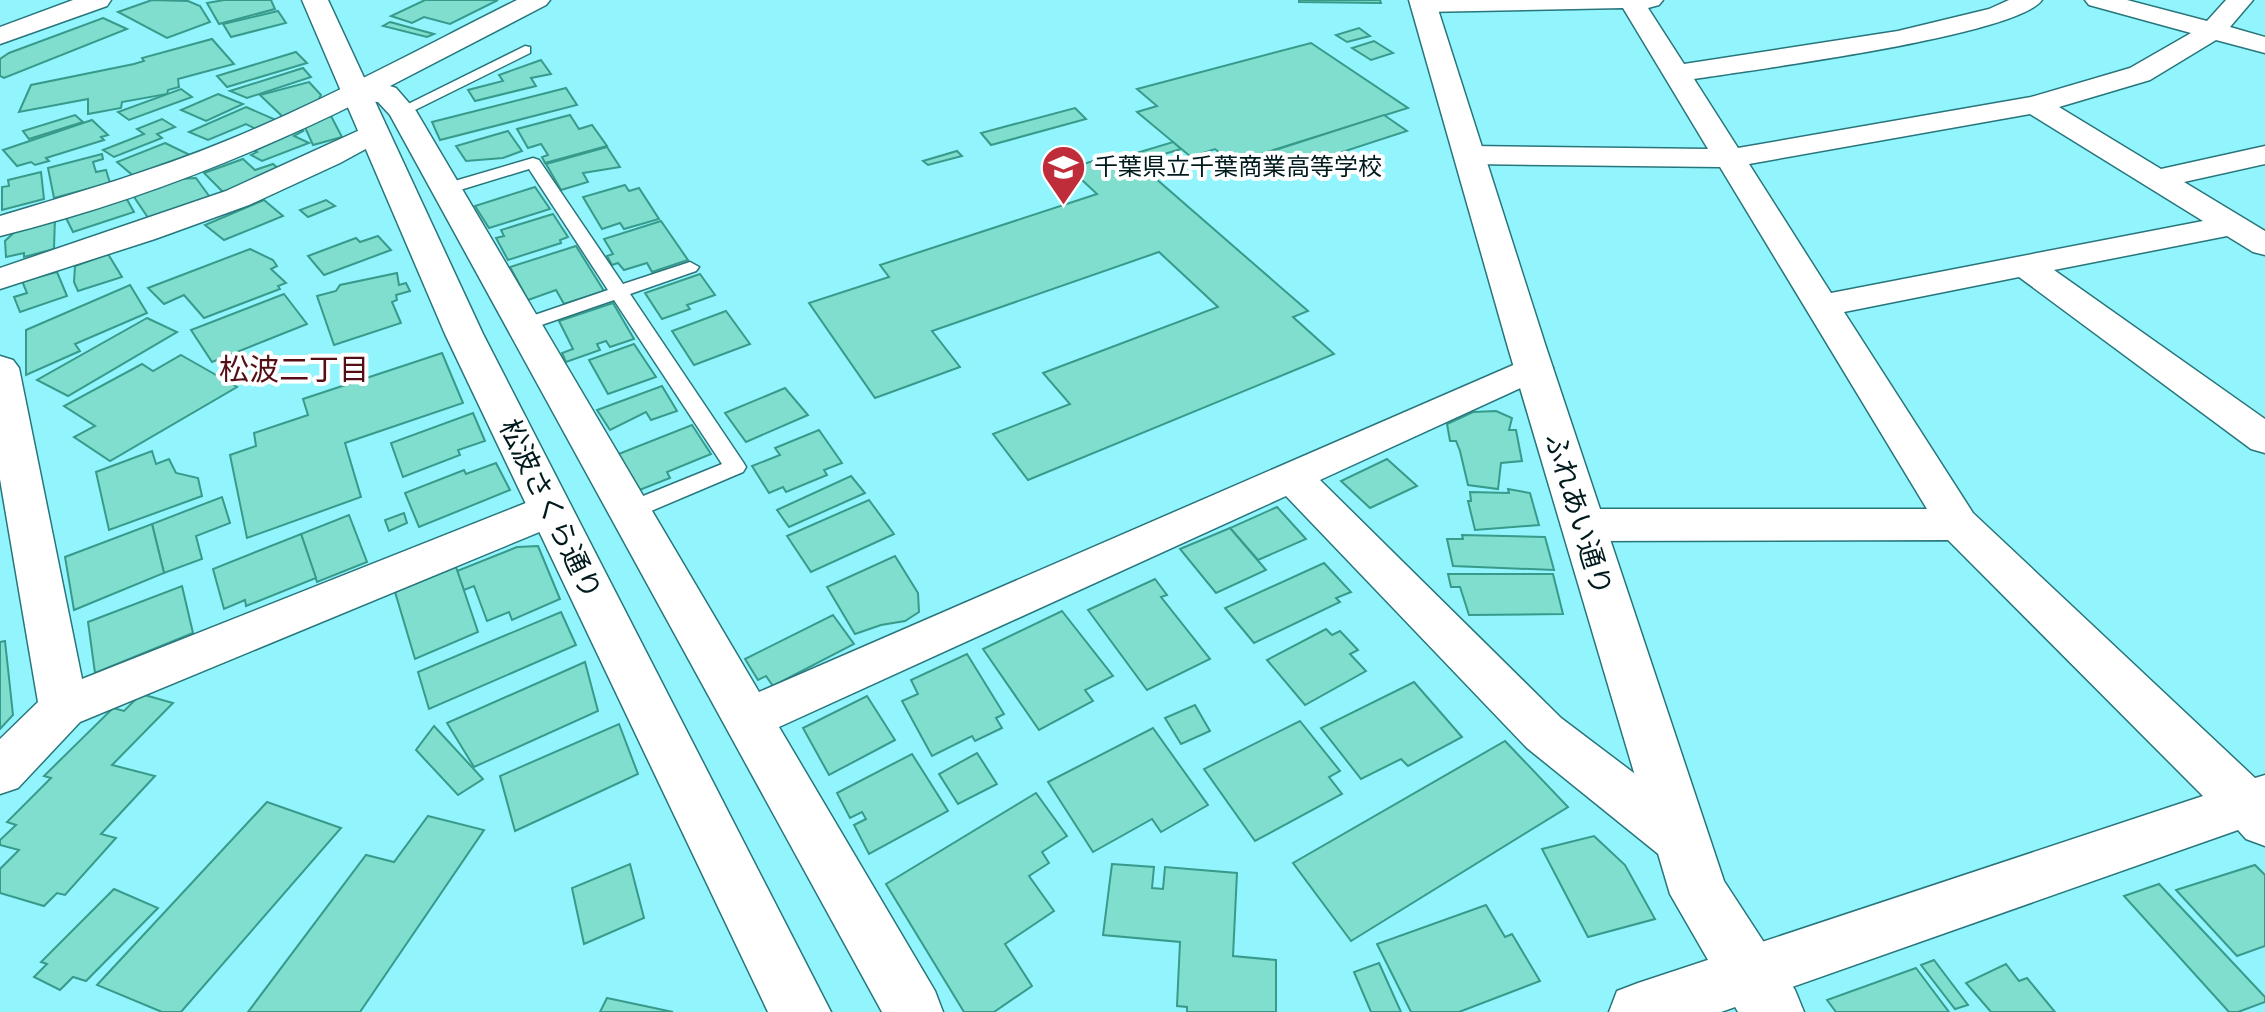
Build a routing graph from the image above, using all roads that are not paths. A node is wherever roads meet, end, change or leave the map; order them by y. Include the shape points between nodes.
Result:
1 (98, 0) edge
2 (315, 0) edge
3 (537, 0) edge
4 (2029, 0) edge
5 (2098, 0) edge
6 (2239, 0) edge
7 (1641, 1) edge
8 (1423, 2) edge
9 (2265, 7) edge
10 (2213, 31) junction
11 (0, 36) edge
12 (2265, 45) edge
13 (525, 50) dead end
14 (1679, 73) junction
15 (355, 92) junction
16 (2035, 105) junction
17 (388, 122) junction
18 (1471, 155) junction
19 (2265, 155) edge
20 (1731, 158) junction
21 (2157, 179) junction
22 (447, 189) junction
23 (2232, 225) junction
24 (0, 226) edge
25 (2265, 245) edge
26 (690, 267) dead end
27 (2028, 267) junction
28 (0, 279) edge
29 (619, 292) junction
30 (1823, 305) junction
31 (524, 325) junction
32 (0, 368) edge
33 (1534, 368) junction
34 (2265, 439) edge
35 (8, 459) edge
36 (1291, 476) junction
37 (551, 510) junction
38 (629, 511) junction
39 (1958, 524) junction
40 (1582, 525) junction
41 (63, 708) junction
42 (746, 720) junction
43 (0, 772) edge
44 (2259, 808) edge
45 (1681, 840) junction
46 (1761, 992) edge
47 (800, 1012) edge
48 (914, 1012) edge
49 (1638, 1012) edge

1 - 11 street
2 - 15 street, 松波さくら通り
3 - 15 street
4 - 14 street via 1998,15 1898,39
5 - 10 street
6 - 9 street
6 - 10 street
7 - 8 street
7 - 14 street
8 - 18 street, ふれあい通り
10 - 12 street
10 - 16 street via 2140,74
13 - 17 lane
14 - 20 street
15 - 17 street, 松波さくら通り
15 - 24 street via 173,173
16 - 20 street
16 - 21 street
17 - 22 street
17 - 28 street via 301,170 236,197
17 - 37 street, 松波さくら通り via 464,334
18 - 20 street
18 - 33 street, ふれあい通り
19 - 21 street
20 - 30 street
21 - 23 street
22 - 29 lane via 533,163
22 - 31 street
23 - 25 street
23 - 27 street
26 - 29 lane
27 - 30 street
27 - 34 street
29 - 31 lane
29 - 38 lane via 735,467
30 - 39 street
31 - 38 street
32 - 35 street
33 - 36 street
33 - 40 street, ふれあい通り
35 - 41 street
36 - 42 street
36 - 45 street via 1544,733
37 - 41 street
37 - 47 street, 松波さくら通り
38 - 42 street
39 - 40 street
39 - 44 street
40 - 45 street, ふれあい通り
41 - 43 street
42 - 48 street
44 - 46 street
45 - 46 street, ふれあい通り via 1699,894
46 - 49 street

